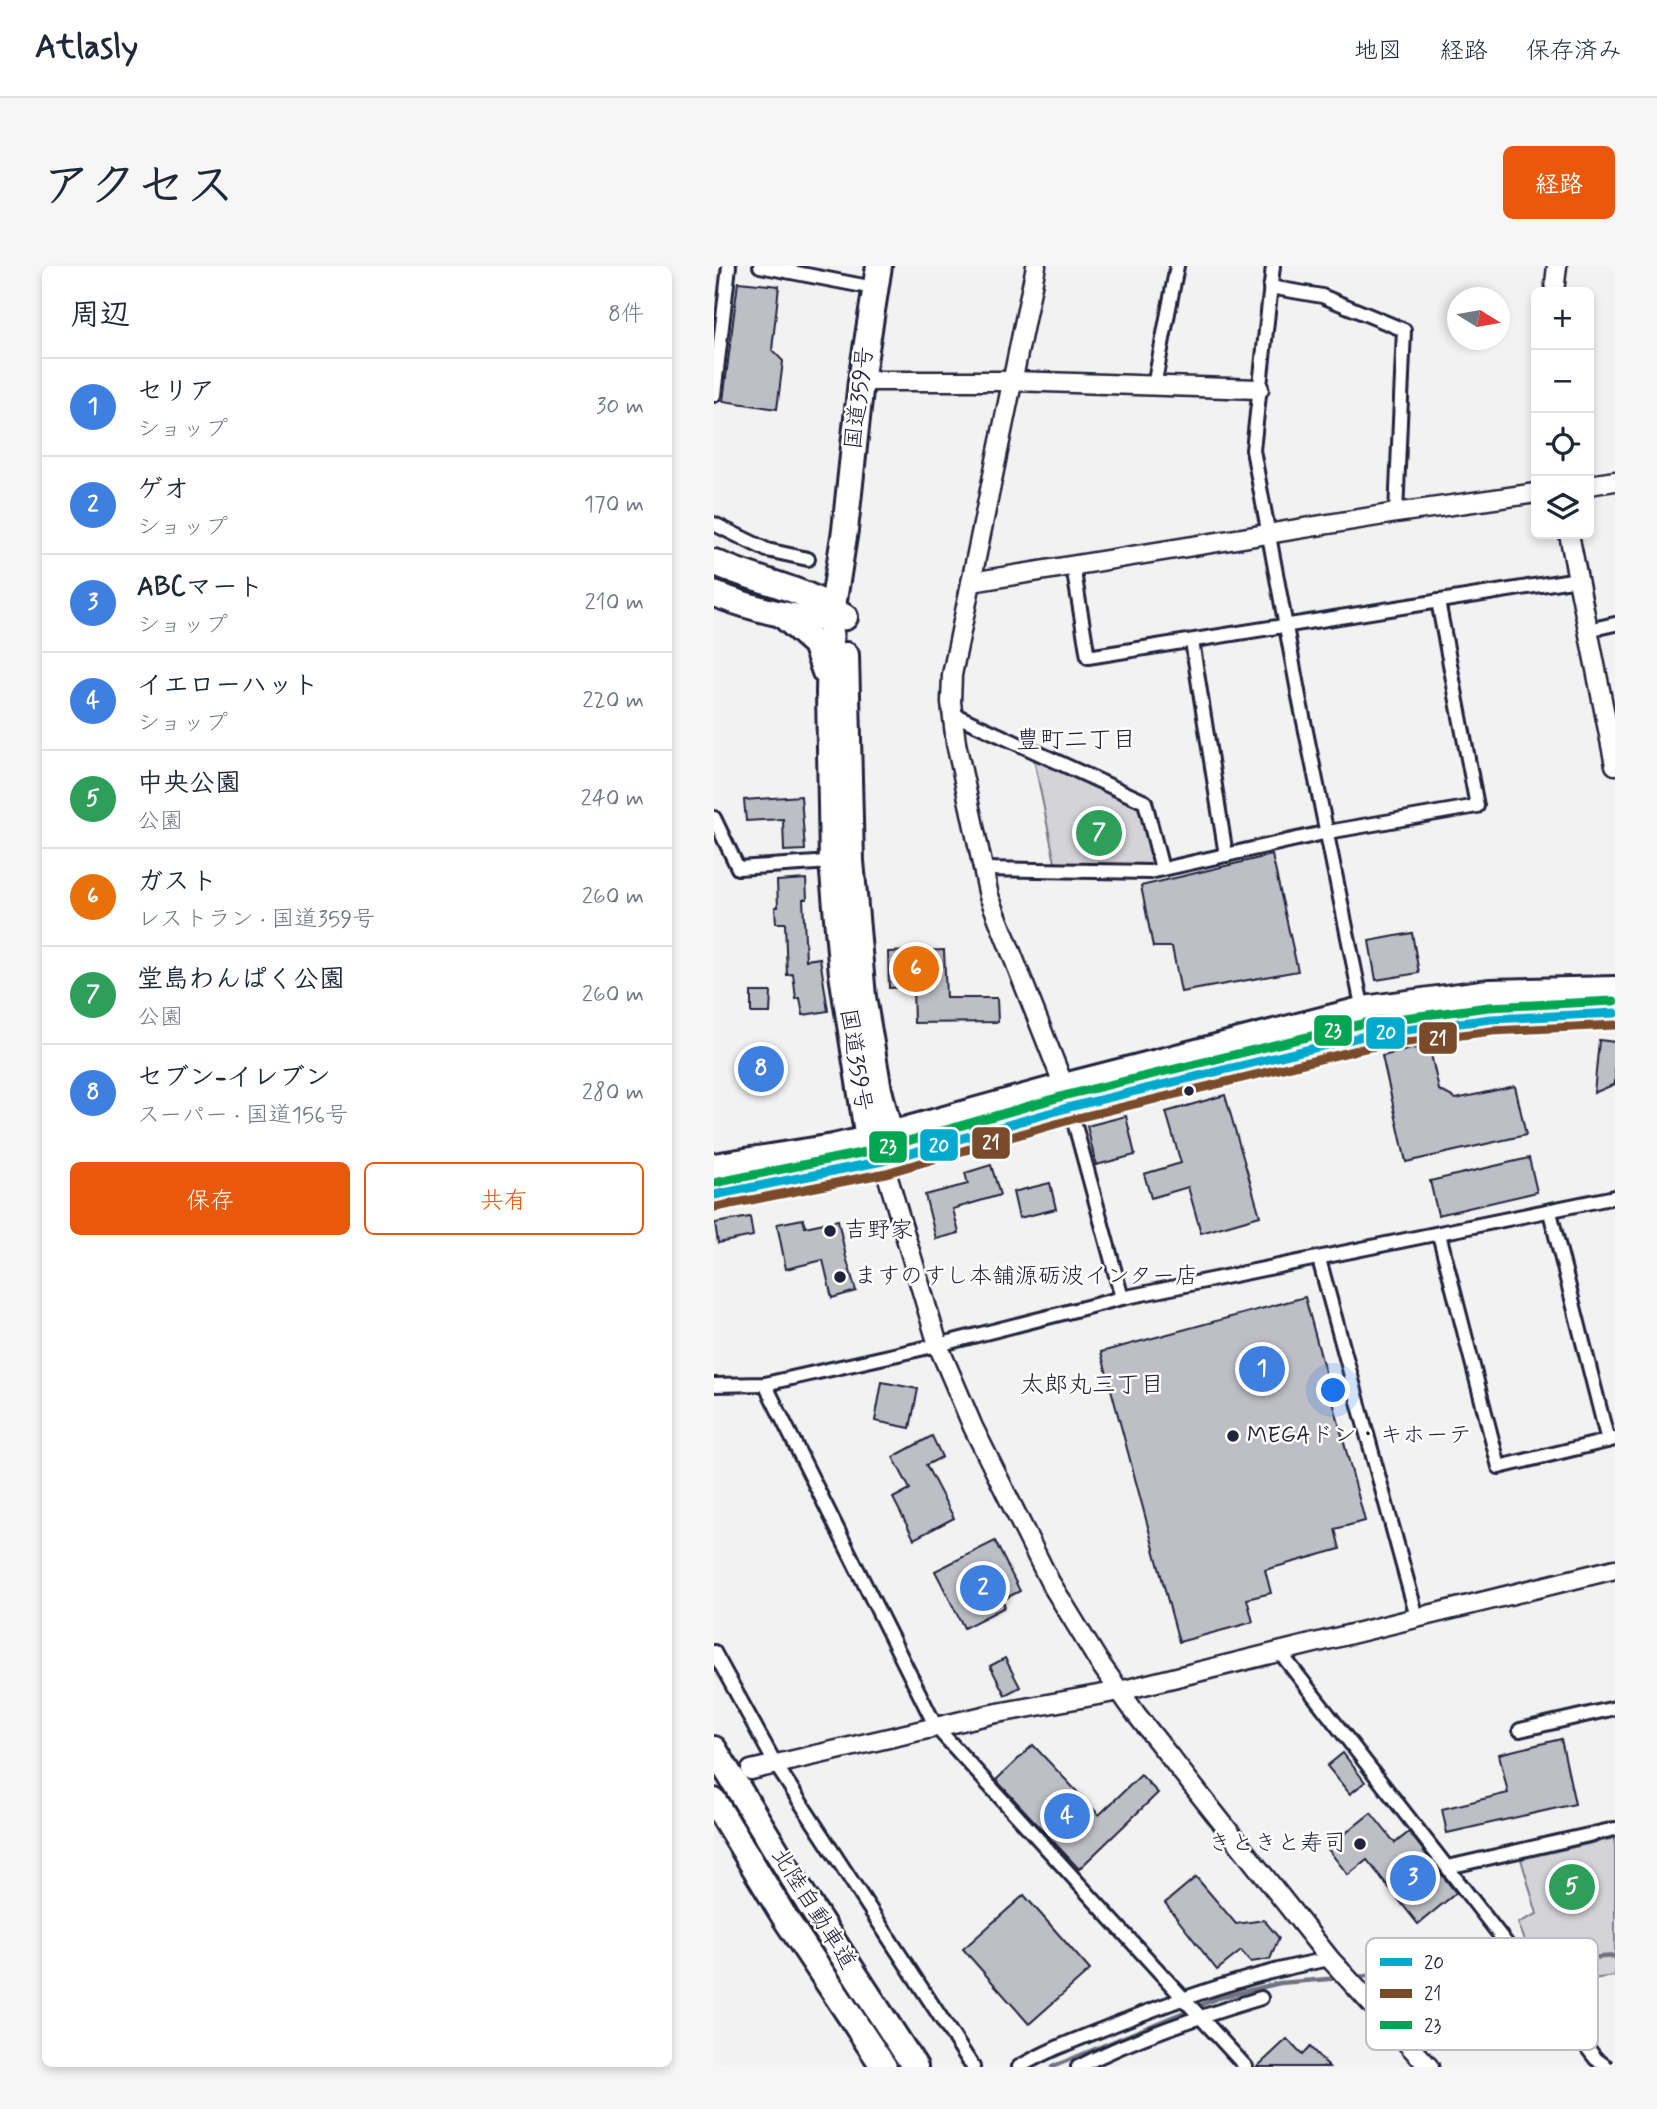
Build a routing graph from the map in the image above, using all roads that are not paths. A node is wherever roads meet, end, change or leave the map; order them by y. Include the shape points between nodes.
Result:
1 (729, 266) edge
2 (760, 266) edge
3 (1036, 266) edge
4 (1177, 266) edge
5 (1273, 266) edge
6 (1557, 266) edge
7 (877, 277) edge
8 (1270, 287) junction
9 (1555, 287) edge
10 (1013, 381) junction
11 (861, 382) junction
12 (1154, 386) junction
13 (1259, 389) junction
14 (714, 395) edge
15 (1615, 481) edge
16 (1594, 484) edge
17 (1531, 494) edge
18 (1396, 513) junction
19 (714, 524) edge
20 (845, 530) junction
21 (1268, 534) junction
22 (1571, 539) edge
23 (808, 559) dead end
24 (714, 562) edge
25 (840, 564) junction
26 (1073, 566) junction
27 (1578, 579) junction
28 (972, 582) junction
29 (714, 594) edge
30 (806, 594) junction
31 (1438, 601) junction
32 (780, 614) junction
33 (836, 615) junction
34 (1615, 624) edge
35 (1285, 626) junction
36 (1588, 630) junction
37 (1192, 641) junction
38 (829, 692) junction
39 (953, 714) junction
40 (1615, 765) edge
41 (714, 818) edge
42 (1328, 832) junction
43 (1226, 855) junction
44 (832, 862) junction
45 (983, 869) junction
46 (1161, 869) junction
47 (1615, 989) edge
48 (1364, 1009) junction
49 (1615, 1013) edge
50 (1368, 1035) junction
51 (1067, 1097) junction
52 (879, 1137) junction
53 (883, 1161) junction
54 (714, 1166) edge
55 (714, 1195) edge
56 (1615, 1197) edge
57 (1550, 1212) junction
58 (1439, 1234) junction
59 (1319, 1259) junction
60 (1122, 1298) junction
61 (938, 1345) junction
62 (765, 1384) junction
63 (714, 1385) edge
64 (1611, 1440) edge
65 (1615, 1569) edge
66 (1418, 1617) junction
67 (1279, 1651) junction
68 (714, 1652) edge
69 (1120, 1691) junction
70 (1615, 1708) edge
71 (936, 1727) junction
72 (1520, 1730) dead end
73 (714, 1749) edge
74 (776, 1765) junction
75 (751, 1769) dead end
76 (714, 1801) edge
77 (1615, 1829) edge
78 (1448, 1867) junction
79 (1501, 1938) edge
80 (1330, 1959) junction
81 (1261, 1998) dead end
82 (1366, 1998) edge
83 (1191, 2007) junction
84 (1413, 2050) edge
85 (1593, 2063) edge
86 (884, 2067) edge
87 (915, 2067) edge
88 (973, 2067) edge
89 (1019, 2067) edge
90 (1078, 2067) edge
91 (1246, 2067) edge
92 (1429, 2067) edge
93 (1608, 2067) edge

1 - 14 street
2 - 7 street
3 - 10 street
4 - 12 street
5 - 8 street
6 - 9 street
7 - 11 highway, 国道359号
8 - 13 street
8 - 18 street via 1322,296 1404,330
10 - 11 street
10 - 12 street
10 - 28 street
11 - 20 highway, 国道359号
12 - 13 street
13 - 21 street via 1253,450
15 - 16 street
17 - 18 street
18 - 21 street
19 - 23 street via 766,550
20 - 25 highway, 国道359号
20 - 33 highway, 国道359号
21 - 26 street
21 - 35 street
22 - 27 street
24 - 30 highway
25 - 30 highway via 820,587
25 - 33 highway, 国道359号
26 - 28 street
26 - 37 street via 1088,657
27 - 31 street
27 - 36 street
28 - 39 street via 951,674
29 - 32 highway
30 - 33 highway
31 - 35 street
31 - 42 street via 1477,806
32 - 33 highway
32 - 38 highway via 815,644
33 - 38 highway, 国道359号
33 - 52 highway, 国道359号 via 863,997 879,1090
34 - 36 street
35 - 37 street
35 - 42 street
36 - 40 street
37 - 43 street
38 - 44 highway, 国道359号
39 - 45 street
39 - 46 street via 1145,802
41 - 44 street via 738,868
42 - 43 street
42 - 48 street
43 - 46 street
44 - 52 highway, 国道359号 via 842,974
45 - 46 street
45 - 51 street via 989,896
47 - 48 highway via 1489,992
48 - 50 street
48 - 51 highway
49 - 50 highway via 1491,1019
50 - 51 highway
51 - 52 highway
51 - 53 highway
51 - 60 street
52 - 53 highway, 国道359号
52 - 54 highway
53 - 55 highway
53 - 61 street
56 - 57 street
57 - 58 street
57 - 64 street
58 - 59 street
58 - 64 street via 1499,1467
59 - 60 street
59 - 66 street
60 - 61 street
61 - 62 street
61 - 69 street via 1049,1582
62 - 63 street
62 - 71 street
65 - 66 street
66 - 67 street
67 - 69 street
67 - 78 street
68 - 74 street
69 - 71 street
69 - 80 street
70 - 72 street
71 - 74 street
71 - 83 street
73 - 87 highway, 北陸自動車道
74 - 75 street
74 - 88 street
76 - 86 highway, 北陸自動車道
77 - 78 street
78 - 79 street
80 - 82 street
80 - 83 street via 1227,1983
81 - 83 street
83 - 89 street via 1044,2052
83 - 90 street
83 - 91 street
84 - 92 street
85 - 93 street

